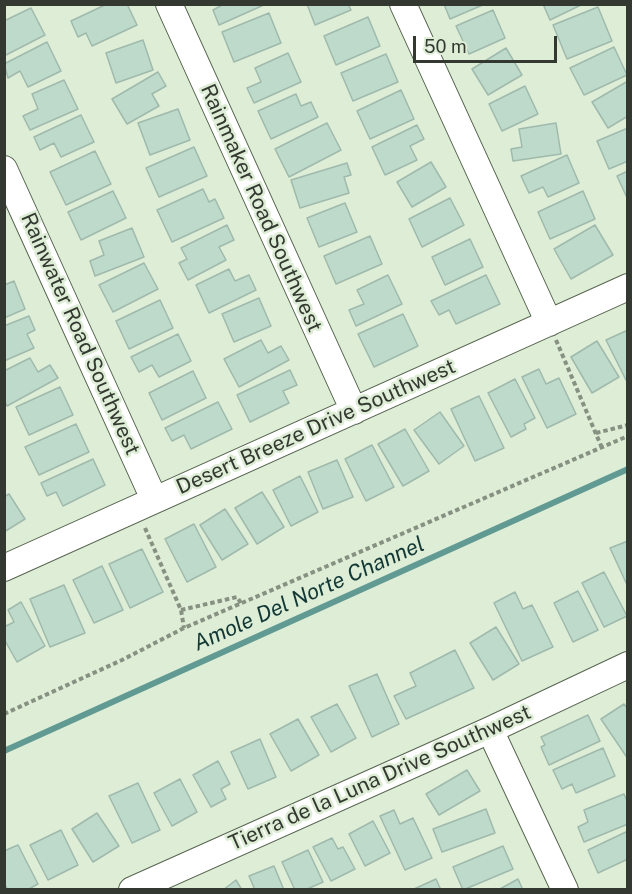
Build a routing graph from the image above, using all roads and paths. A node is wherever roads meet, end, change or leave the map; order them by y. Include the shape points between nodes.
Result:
1 (169, 4) edge
2 (403, 4) edge
3 (4, 169) edge
4 (627, 287) edge
5 (549, 323) junction
6 (354, 411) junction
7 (627, 425) edge
8 (596, 433) junction
9 (627, 436) edge
10 (602, 447) junction
11 (145, 504) junction
12 (4, 568) edge
13 (242, 603) junction
14 (181, 610) junction
15 (184, 628) junction
16 (627, 665) edge
17 (4, 714) edge
18 (490, 730) junction
19 (132, 890) edge
20 (565, 890) edge

1 - 6 street, Rainmaker Road Southwest
2 - 5 street
3 - 11 street, Rainwater Road Southwest
4 - 5 street, Desert Breeze Drive Southwest
5 - 6 street, Desert Breeze Drive Southwest
5 - 8 path
6 - 11 street, Desert Breeze Drive Southwest
7 - 8 path
8 - 10 path
9 - 10 path
10 - 13 path
11 - 12 street, Desert Breeze Drive Southwest
11 - 14 path
13 - 14 path via 237,597
13 - 15 path
14 - 15 path
15 - 17 path
16 - 18 street, Tierra de la Luna Drive Southwest
18 - 19 street, Tierra de la Luna Drive Southwest
18 - 20 street

